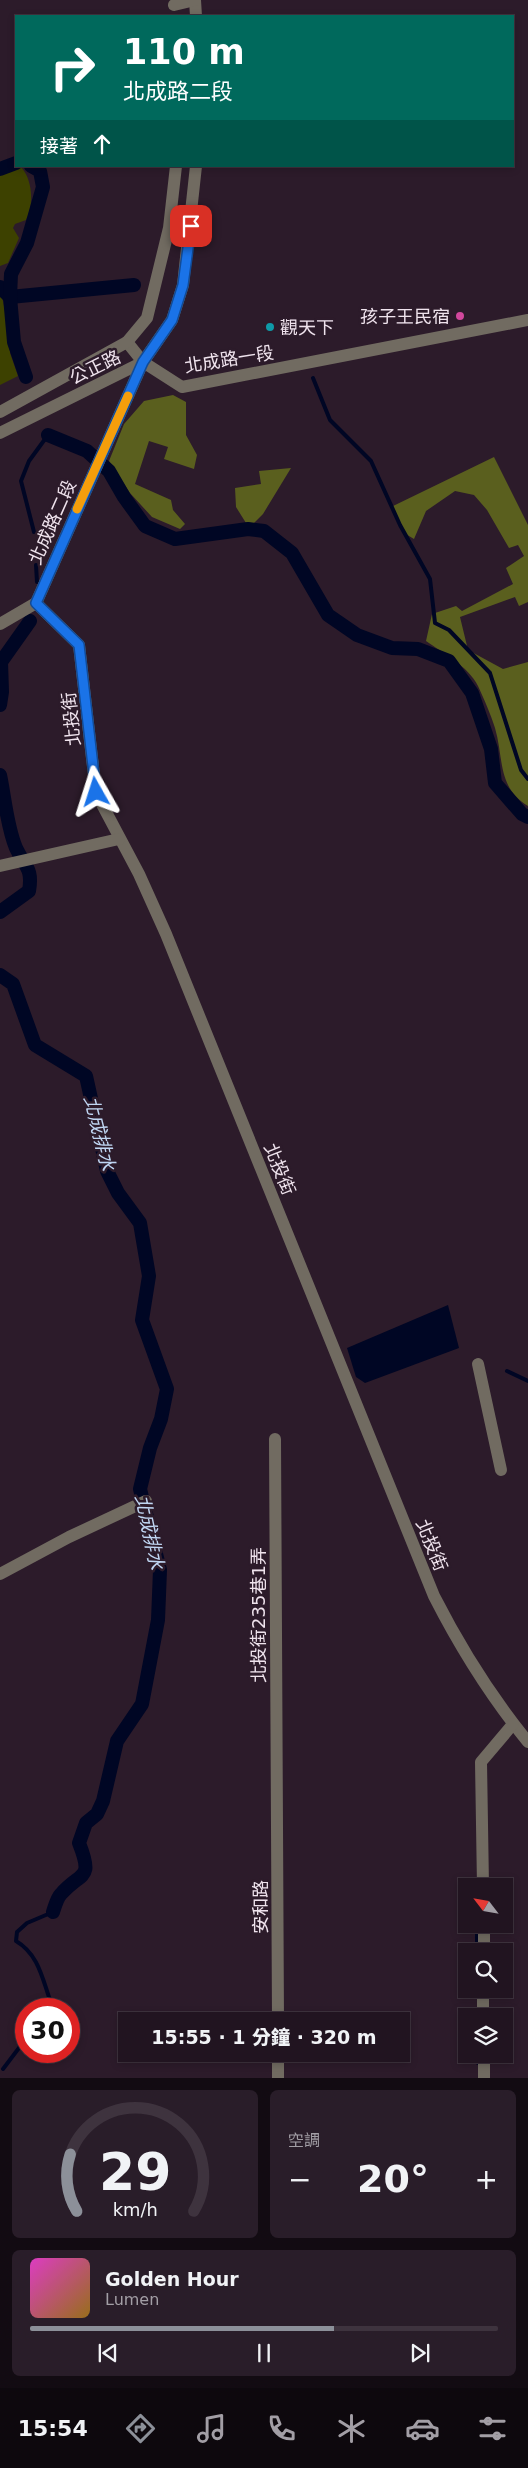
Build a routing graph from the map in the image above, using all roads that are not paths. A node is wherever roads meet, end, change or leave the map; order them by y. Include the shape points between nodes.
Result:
1 (195, 0) edge
2 (174, 7) edge
3 (196, 15) edge
4 (176, 167) edge
5 (196, 167) edge
6 (528, 320) edge
7 (126, 342) junction
8 (143, 362) junction
9 (1, 409) edge
10 (5, 431) edge
11 (36, 603) junction
12 (0, 624) edge
13 (119, 839) junction
14 (0, 866) edge
15 (478, 1364) dead end
16 (275, 1439) dead end
17 (501, 1470) dead end
18 (146, 1501) dead end
19 (0, 1574) edge
20 (513, 1724) junction
21 (528, 1742) edge
22 (277, 1792) joint
23 (483, 1878) edge
24 (278, 2012) edge
25 (278, 2062) edge
26 (484, 2063) edge
27 (278, 2078) edge
28 (484, 2078) edge

1 - 2 street
1 - 3 street
4 - 7 street, 公正路 via 169,228 146,318
5 - 8 street, 公正路 via 183,285 172,320
6 - 8 street, 北成路一段 via 182,387
7 - 8 street, 北成路一段
7 - 9 street, 公正路
8 - 10 street, 公正路
8 - 11 street, 北成路二段
9 - 10 street, 公正路
11 - 12 street
11 - 13 street, 北投街 via 79,645 96,792
13 - 14 street
13 - 20 street, 北投街 via 166,934 434,1596 452,1631
15 - 17 street
16 - 22 street, 北投街235巷1弄
18 - 19 street
20 - 21 street, 北投街
20 - 23 street via 481,1762
22 - 24 street, 安和路
25 - 27 street
26 - 28 street

